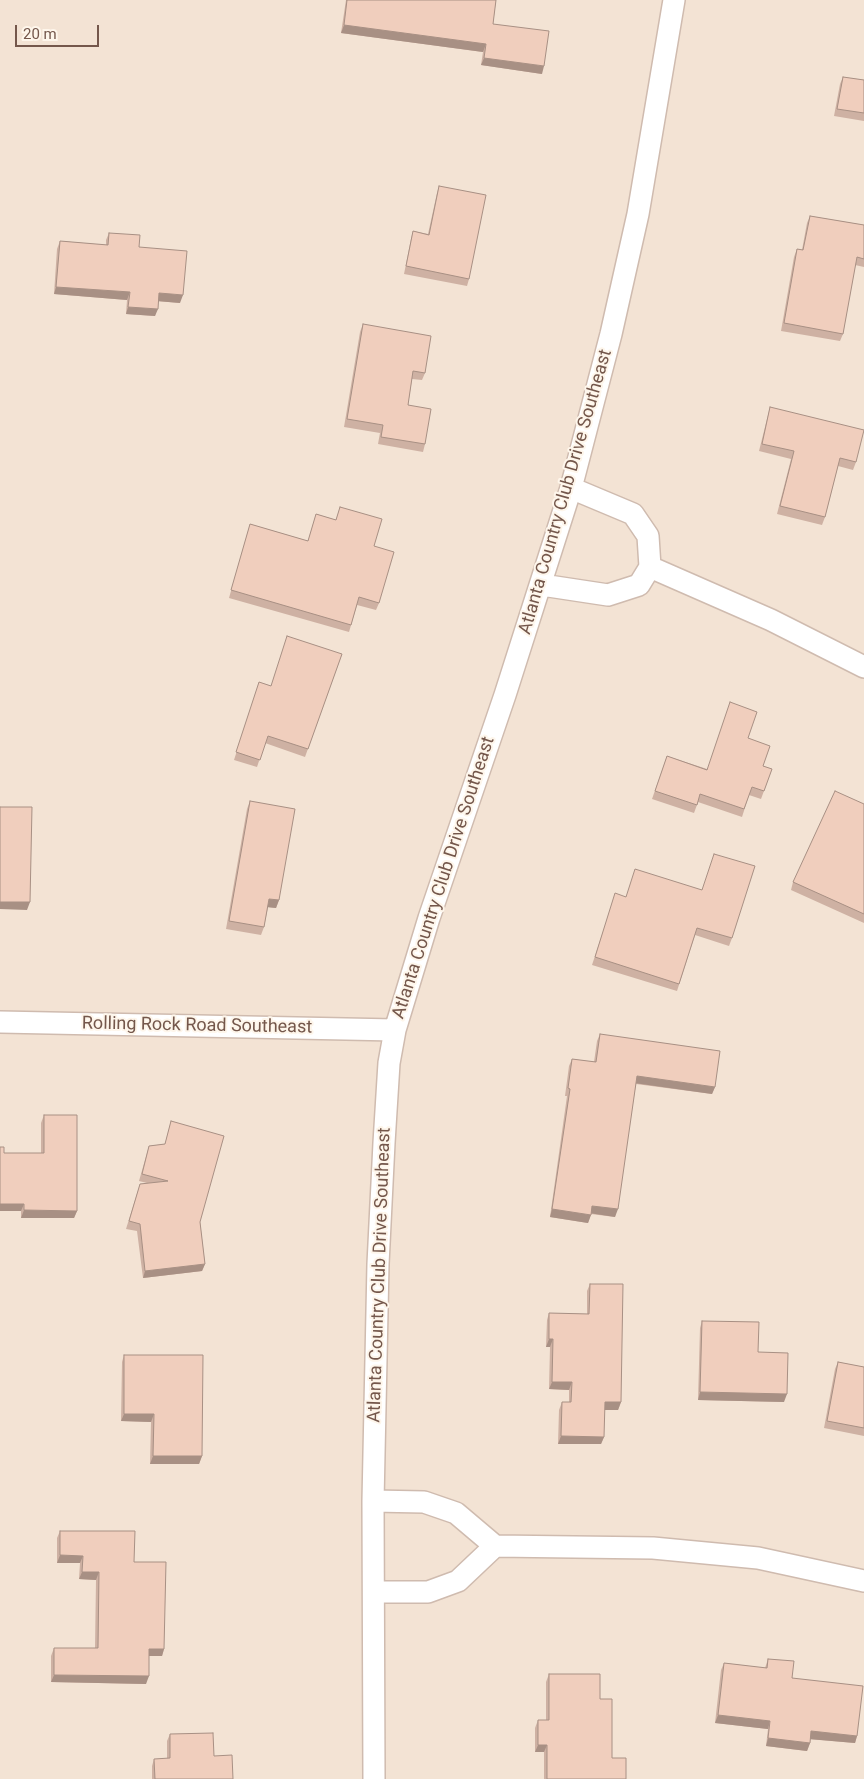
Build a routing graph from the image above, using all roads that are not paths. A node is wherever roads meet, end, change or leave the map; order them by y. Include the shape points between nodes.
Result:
1 (674, 0) edge
2 (571, 488) junction
3 (650, 567) junction
4 (542, 585) junction
5 (864, 667) edge
6 (0, 1022) edge
7 (395, 1030) junction
8 (373, 1501) junction
9 (495, 1546) junction
10 (864, 1581) edge
11 (374, 1592) junction
12 (374, 1779) edge

1 - 2 street, Atlanta Country Club Drive Southeast via 638,214 612,334
2 - 3 street via 633,514 648,536
2 - 4 street, Atlanta Country Club Drive Southeast
3 - 4 street via 639,585 608,595
3 - 5 street via 771,620
4 - 7 street, Atlanta Country Club Drive Southeast via 428,918
6 - 7 street, Rolling Rock Road Southeast
7 - 8 street, Atlanta Country Club Drive Southeast via 389,1063 383,1162
8 - 9 street via 424,1502 456,1513
8 - 11 street, Atlanta Country Club Drive Southeast
9 - 10 street via 654,1548 748,1557
9 - 11 street via 458,1582 428,1592
11 - 12 street, Atlanta Country Club Drive Southeast

